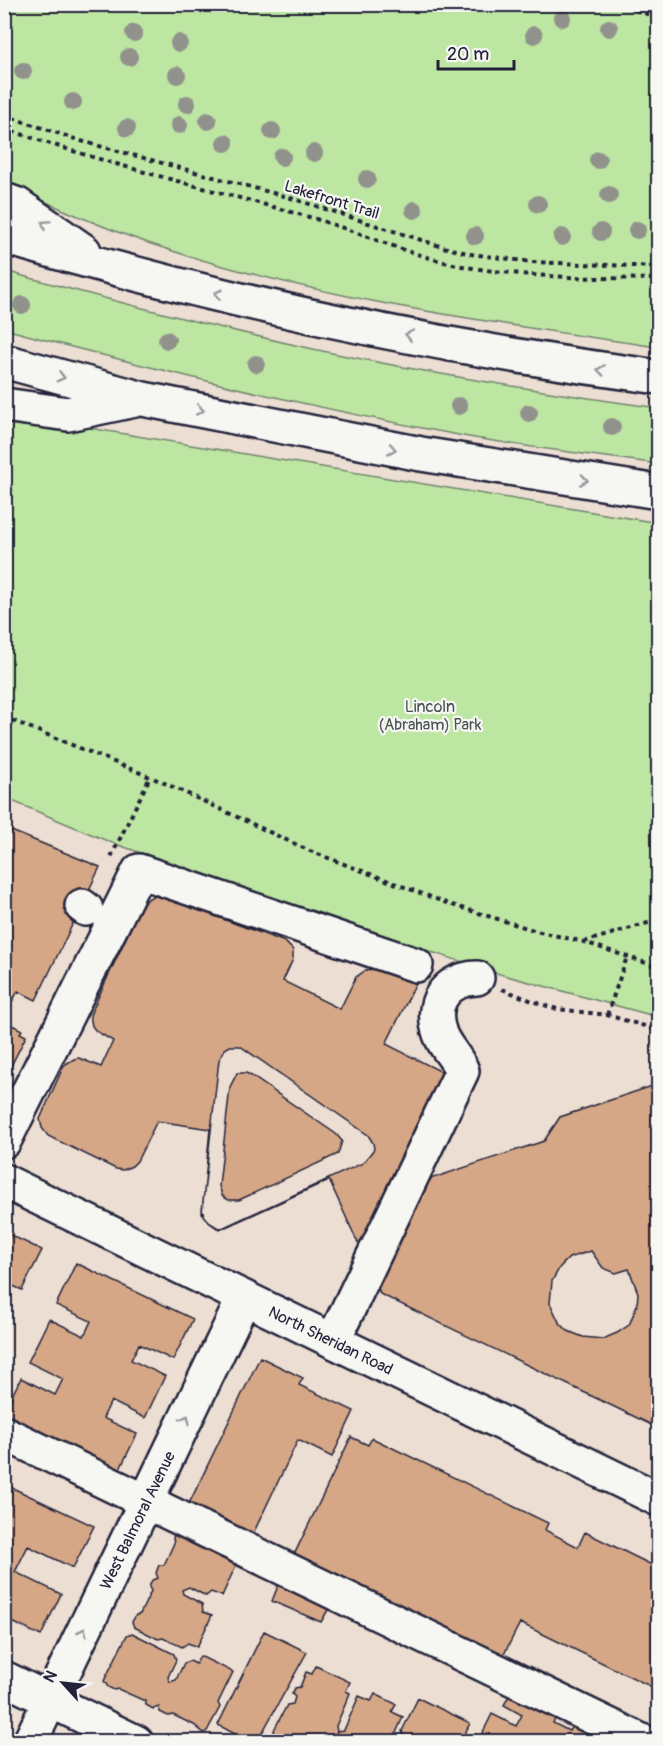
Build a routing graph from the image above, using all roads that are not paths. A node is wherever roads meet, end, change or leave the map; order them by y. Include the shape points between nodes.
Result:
1 (4, 200) edge
2 (4, 237) edge
3 (110, 269) junction
4 (4, 361) edge
5 (658, 378) edge
6 (143, 399) junction
7 (4, 405) edge
8 (658, 492) edge
9 (417, 965) dead end
10 (477, 978) road end
11 (4, 1141) edge
12 (4, 1181) edge
13 (244, 1298) junction
14 (333, 1341) junction
15 (4, 1433) edge
16 (658, 1499) edge
17 (146, 1501) junction
18 (4, 1678) edge
19 (51, 1700) junction
20 (30, 1742) edge
21 (136, 1742) edge
22 (644, 1742) edge

3 -> 1 main road via 18,205
2 - 3 main road
5 -> 3 main road via 443,342
4 -> 6 main road
6 - 7 main road via 68,414
6 -> 8 main road via 421,454
9 - 11 main road via 139,871
10 - 14 main road via 450,984 436,1011 440,1035 462,1071
12 - 13 main road, North Sheridan Road
13 - 14 main road, North Sheridan Road
17 -> 13 main road, West Balmoral Avenue
14 - 16 main road, North Sheridan Road
15 - 17 main road
19 -> 17 main road, West Balmoral Avenue
17 - 22 main road
18 - 19 main road
19 - 20 main road, West Balmoral Avenue
19 - 21 main road

